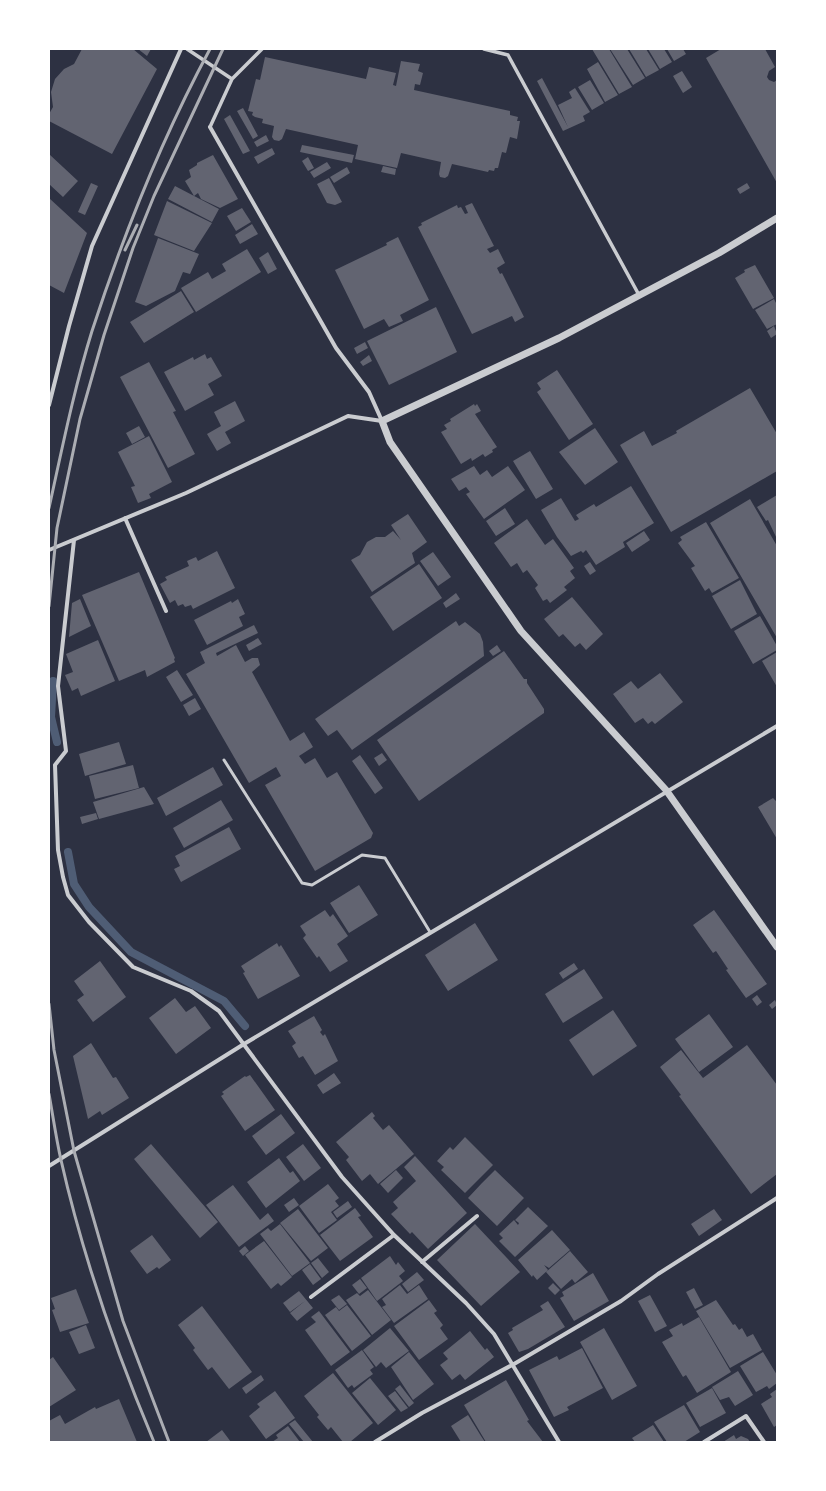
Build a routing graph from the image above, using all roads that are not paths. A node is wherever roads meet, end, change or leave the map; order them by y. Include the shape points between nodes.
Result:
1 (181, 49) edge
2 (187, 49) edge
3 (262, 49) edge
4 (484, 49) edge
5 (232, 79) junction
6 (210, 127) joint
7 (777, 218) edge
8 (639, 295) junction
9 (49, 405) edge
10 (382, 421) junction
11 (125, 518) junction
12 (74, 540) junction
13 (49, 550) edge
14 (166, 612) dead end
15 (777, 726) edge
16 (224, 760) dead end
17 (666, 790) junction
18 (430, 932) junction
19 (777, 947) edge
20 (244, 1044) junction
21 (49, 1166) edge
22 (777, 1198) edge
23 (477, 1216) dead end
24 (394, 1235) junction
25 (422, 1262) junction
26 (311, 1297) dead end
27 (514, 1364) junction
28 (375, 1442) edge
29 (559, 1442) edge
30 (704, 1442) edge
31 (764, 1442) edge

1 - 9 street via 92,246
2 - 5 street
3 - 5 street
4 - 8 street via 508,55
5 - 6 street
6 - 10 street via 336,348 369,392
7 - 8 street
8 - 10 street via 559,338
10 - 11 street via 348,416 186,493
10 - 17 street via 390,442 521,631
11 - 12 street
11 - 14 street
12 - 13 street
12 - 20 street via 58,686 66,751 55,765 58,850 68,895 89,922 133,967 191,990 219,1011
15 - 17 street
16 - 18 lane via 302,883 312,885 362,855 385,858
17 - 18 street
17 - 19 street
18 - 20 street
20 - 21 street
20 - 24 street via 342,1177
22 - 27 street via 620,1301
23 - 25 street
24 - 25 street
24 - 26 street
25 - 27 street via 466,1303 494,1334
27 - 28 street via 422,1413
27 - 29 street
30 - 31 street via 746,1416

